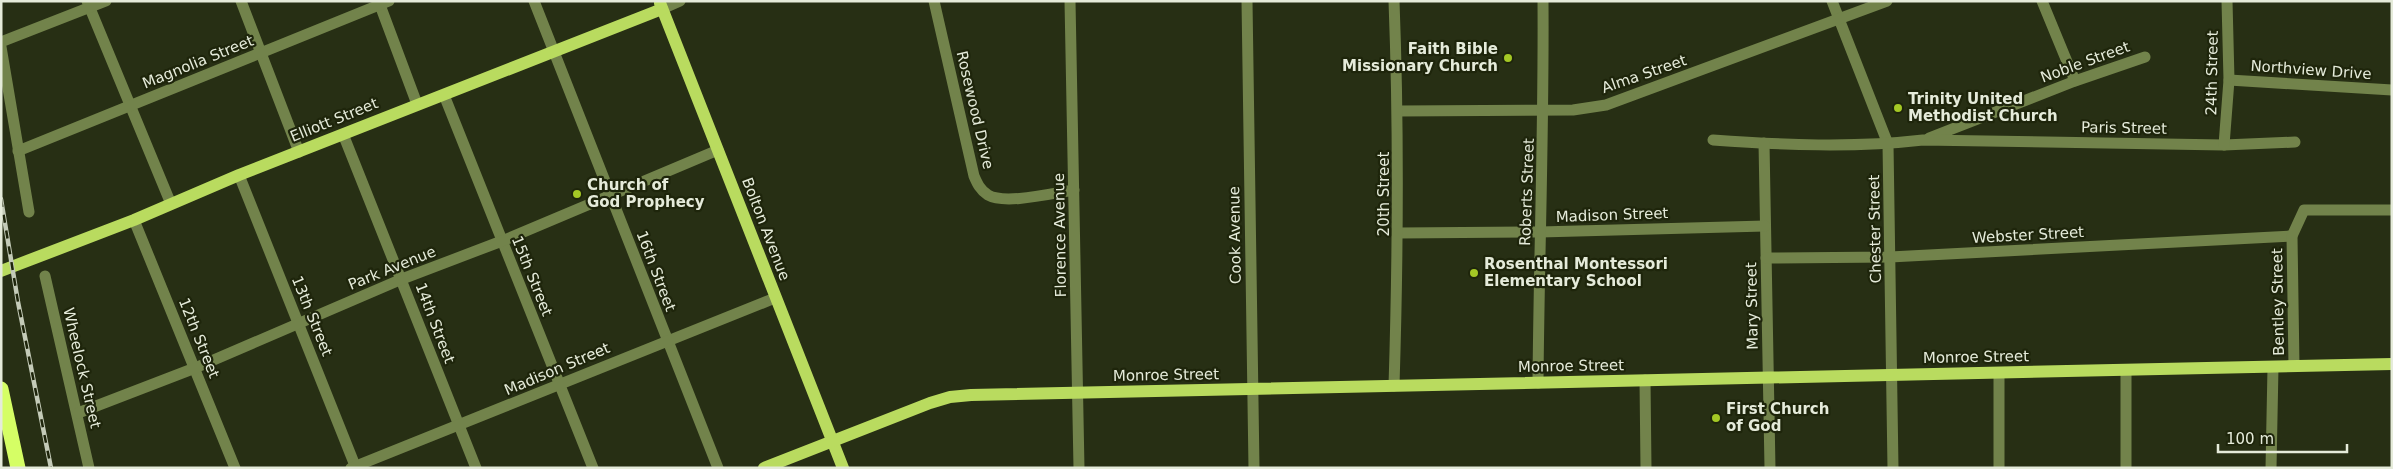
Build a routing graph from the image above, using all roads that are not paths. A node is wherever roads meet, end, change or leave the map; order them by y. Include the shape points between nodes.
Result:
1 (106, 1) edge
2 (241, 1) edge
3 (534, 1) edge
4 (680, 1) edge
5 (934, 1) edge
6 (1070, 1) edge
7 (1246, 1) edge
8 (1394, 1) edge
9 (1543, 1) edge
10 (1832, 1) edge
11 (1887, 1) edge
12 (2042, 1) edge
13 (2227, 1) edge
14 (385, 3) edge
15 (88, 4) edge
16 (660, 5) edge
17 (1840, 20) junction
18 (1, 42) edge
19 (1, 47) edge
20 (553, 51) junction
21 (262, 53) junction
22 (2145, 57) dead end
23 (2229, 80) junction
24 (2075, 81) junction
25 (2392, 90) edge
26 (444, 95) junction
27 (417, 104) junction
28 (130, 106) junction
29 (1544, 110) junction
30 (1398, 111) junction
31 (343, 134) junction
32 (1713, 140) dead end
33 (1923, 140) junction
34 (2295, 142) dead end
35 (1764, 144) junction
36 (1888, 144) junction
37 (2224, 145) junction
38 (718, 150) junction
39 (18, 151) junction
40 (299, 152) junction
41 (238, 175) junction
42 (1074, 190) junction
43 (610, 195) junction
44 (171, 204) junction
45 (2392, 210) edge
46 (29, 212) dead end
47 (134, 220) junction
48 (1765, 226) junction
49 (1540, 232) junction
50 (1399, 233) junction
51 (2292, 236) junction
52 (502, 241) junction
53 (1890, 257) junction
54 (1766, 258) junction
55 (1, 270) edge
56 (45, 276) dead end
57 (402, 279) junction
58 (775, 298) junction
59 (299, 324) junction
60 (667, 340) junction
61 (2392, 364) edge
62 (2294, 366) junction
63 (2273, 367) junction
64 (195, 368) junction
65 (2126, 370) junction
66 (1999, 373) junction
67 (1892, 375) junction
68 (1768, 378) junction
69 (1645, 380) junction
70 (1538, 383) junction
71 (559, 385) junction
72 (1394, 386) junction
73 (1, 389) edge
74 (1252, 389) junction
75 (1078, 393) junction
76 (78, 413) junction
77 (460, 426) junction
78 (832, 440) junction
79 (354, 467) edge
80 (18, 468) edge
81 (90, 468) edge
82 (235, 468) edge
83 (476, 468) edge
84 (592, 468) edge
85 (718, 468) edge
86 (764, 468) edge
87 (843, 468) edge
88 (1079, 468) edge
89 (1254, 468) edge
90 (1646, 468) edge
91 (1770, 468) edge
92 (1893, 468) edge
93 (1998, 468) edge
94 (2126, 468) edge
95 (2271, 468) edge

1 - 15 street
2 - 21 street
3 - 20 street, 16th Street
4 - 16 street, Elliott Street
5 - 42 street, Rosewood Drive via 974,176 980,188 989,196 1005,199
6 - 42 street, Florence Avenue
7 - 74 street, Cook Avenue
8 - 30 street, 20th Street
9 - 29 street, Roberts Street
10 - 17 street, Chester Street
11 - 17 street, Alma Street
12 - 24 street
13 - 23 street, 24th Street
14 - 21 street, Magnolia Street
14 - 27 street
15 - 18 street
15 - 28 street
16 - 20 main road, Elliott Street
16 - 38 main road, Bolton Avenue
17 - 29 street, Alma Street via 1606,105
17 - 36 street, Chester Street
19 - 39 street
20 - 26 main road, Elliott Street
20 - 43 street, 16th Street
21 - 28 street, Magnolia Street
21 - 40 street
22 - 24 street, Noble Street
23 - 25 street, Northview Drive
23 - 37 street, 24th Street
24 - 33 street, Noble Street
26 - 27 main road, Elliott Street
26 - 52 street, 15th Street
27 - 31 main road, Elliott Street
28 - 39 street, Magnolia Street
28 - 44 street
29 - 30 street, Alma Street
29 - 49 street, Roberts Street
30 - 50 street, 20th Street
31 - 40 main road, Elliott Street
31 - 57 street, 14th Street
32 - 35 street, Paris Street
33 - 36 street, Paris Street
33 - 37 street, Paris Street
34 - 37 street, Paris Street
35 - 36 street, Paris Street
35 - 48 street, Mary Street
36 - 53 street, Chester Street
38 - 43 street, Park Avenue
38 - 58 main road, Bolton Avenue
39 - 46 street
40 - 41 main road, Elliott Street
41 - 44 main road, Elliott Street
41 - 59 street, 13th Street
42 - 75 street, Florence Avenue
43 - 52 street, Park Avenue
43 - 60 street, 16th Street
44 - 47 main road, Elliott Street
45 - 51 street, Bentley Street via 2304,210
47 - 55 main road, Elliott Street
47 - 64 street, 12th Street
48 - 49 street, Madison Street
48 - 54 street, Mary Street
49 - 50 street, Madison Street
49 - 70 street, Roberts Street
50 - 72 street, 20th Street
51 - 53 street, Webster Street
51 - 62 street, Bentley Street
52 - 57 street, Park Avenue
52 - 71 street, 15th Street
53 - 54 street, Webster Street
53 - 67 street, Chester Street
54 - 68 street, Mary Street
56 - 76 street, Wheelock Street
57 - 59 street, Park Avenue
57 - 77 street, 14th Street
58 - 60 street, Madison Street
58 - 78 main road, Bolton Avenue
59 - 64 street, Park Avenue
59 - 79 street, 13th Street
60 - 71 street, Madison Street
60 - 85 street, 16th Street
61 - 62 main road, Monroe Street
62 - 63 main road, Monroe Street
63 - 65 main road, Monroe Street
63 - 95 street
64 - 76 street, Park Avenue
64 - 82 street, 12th Street
65 - 66 main road, Monroe Street
65 - 94 street
66 - 67 main road, Monroe Street
66 - 93 street
67 - 68 main road, Monroe Street
67 - 92 street, Chester Street
68 - 69 main road, Monroe Street
68 - 91 street, Mary Street
69 - 70 main road, Monroe Street
69 - 90 street
70 - 72 main road, Monroe Street
71 - 77 street, Madison Street
71 - 84 street, 15th Street
72 - 74 main road, Monroe Street
73 - 80 highway
74 - 75 main road, Monroe Street
74 - 89 street, Cook Avenue
75 - 78 main road, Monroe Street via 950,397
75 - 88 street, Florence Avenue
76 - 81 street, Wheelock Street
77 - 79 street, Madison Street
77 - 83 street, 14th Street
78 - 86 main road, Monroe Street
78 - 87 main road, Bolton Avenue

